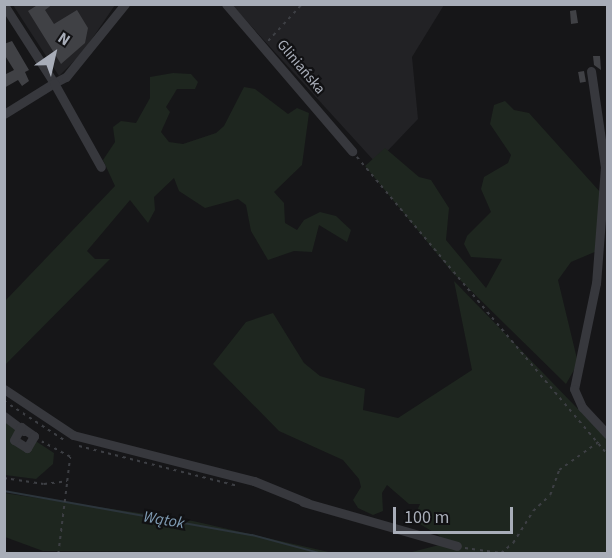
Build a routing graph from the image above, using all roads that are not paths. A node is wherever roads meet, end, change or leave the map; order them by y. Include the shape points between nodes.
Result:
1 (125, 4) edge
2 (226, 4) edge
3 (4, 5) edge
4 (591, 71) dead end
5 (54, 83) junction
6 (4, 114) edge
7 (352, 151) road end
8 (101, 167) dead end
9 (4, 389) edge
10 (4, 416) edge
11 (20, 428) junction
12 (608, 435) edge
13 (458, 546) road end

1 - 5 street via 66,77
2 - 7 street, Gliniańska
3 - 5 street
4 - 12 street via 605,167 596,283 574,389 582,407
5 - 6 street
5 - 8 street
9 - 13 street via 73,435 254,481 289,497
10 - 11 street
11 - 11 street via 14,440 27,448 34,438

